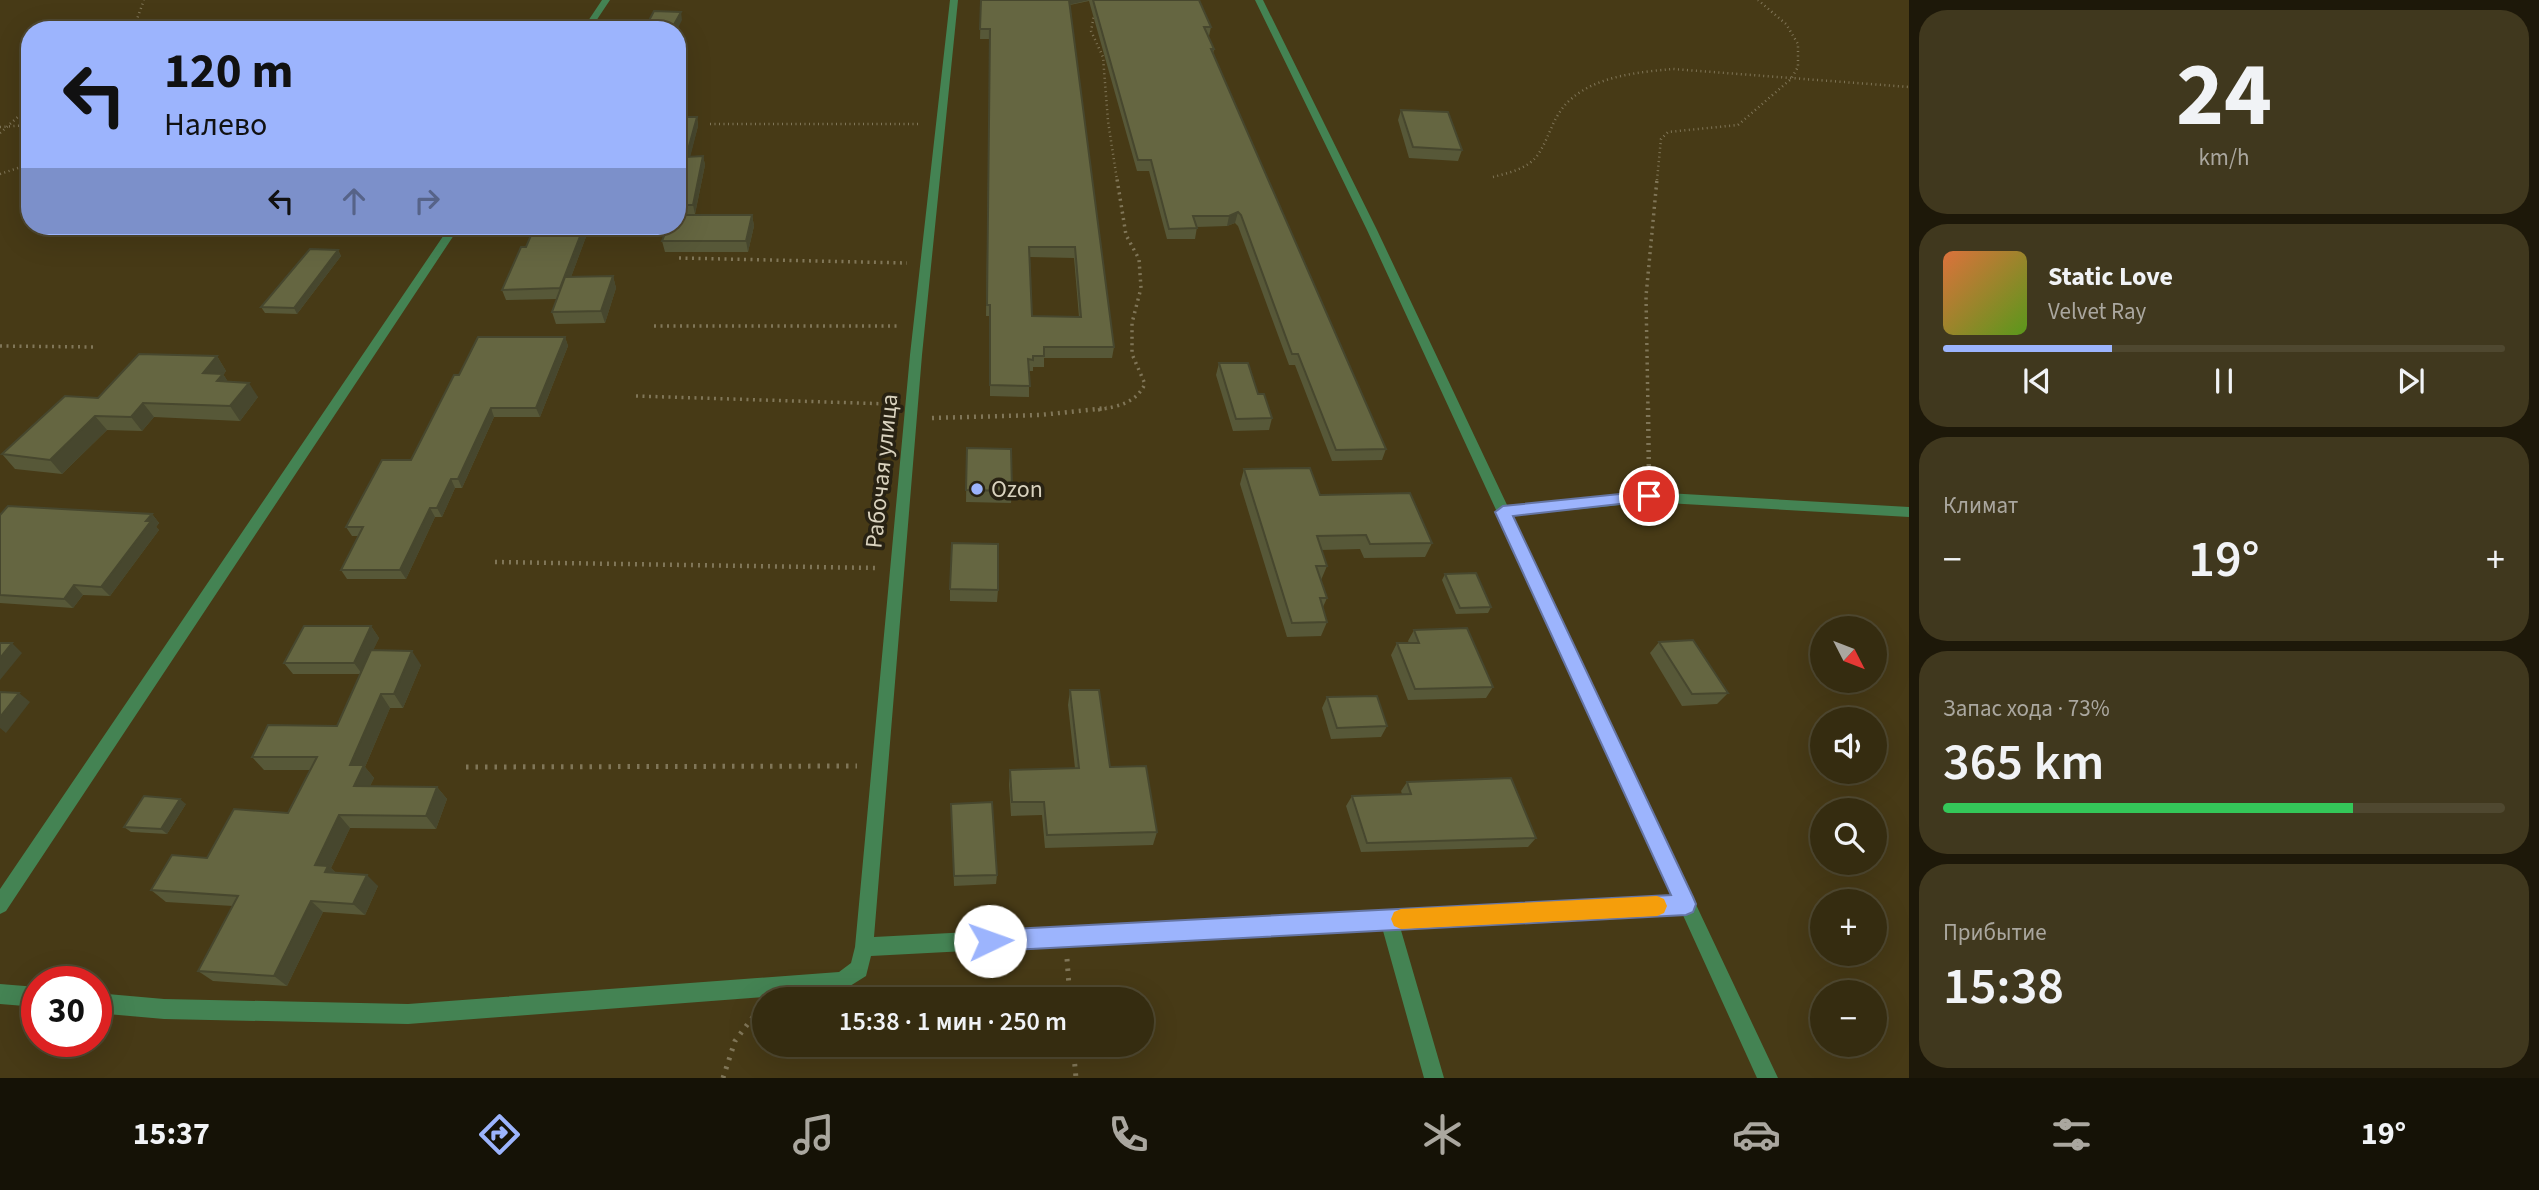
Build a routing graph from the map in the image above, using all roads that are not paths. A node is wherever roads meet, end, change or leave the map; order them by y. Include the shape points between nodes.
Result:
1 (606, 0) edge
2 (954, 0) edge
3 (1259, 0) edge
4 (592, 21) edge
5 (449, 235) edge
6 (1503, 512) junction
7 (1909, 512) edge
8 (1686, 904) junction
9 (0, 905) edge
10 (1389, 920) junction
11 (864, 947) junction
12 (0, 994) edge
13 (21, 996) edge
14 (112, 1004) edge
15 (1434, 1078) edge
16 (1768, 1078) edge

1 - 4 street
2 - 11 street, Рабочая улица via 896,568
3 - 6 street
5 - 9 street
6 - 7 street via 1649,496
6 - 8 street
8 - 10 street
8 - 16 street
10 - 11 street
10 - 15 street
11 - 14 street via 859,969 842,981 408,1014
12 - 13 street

